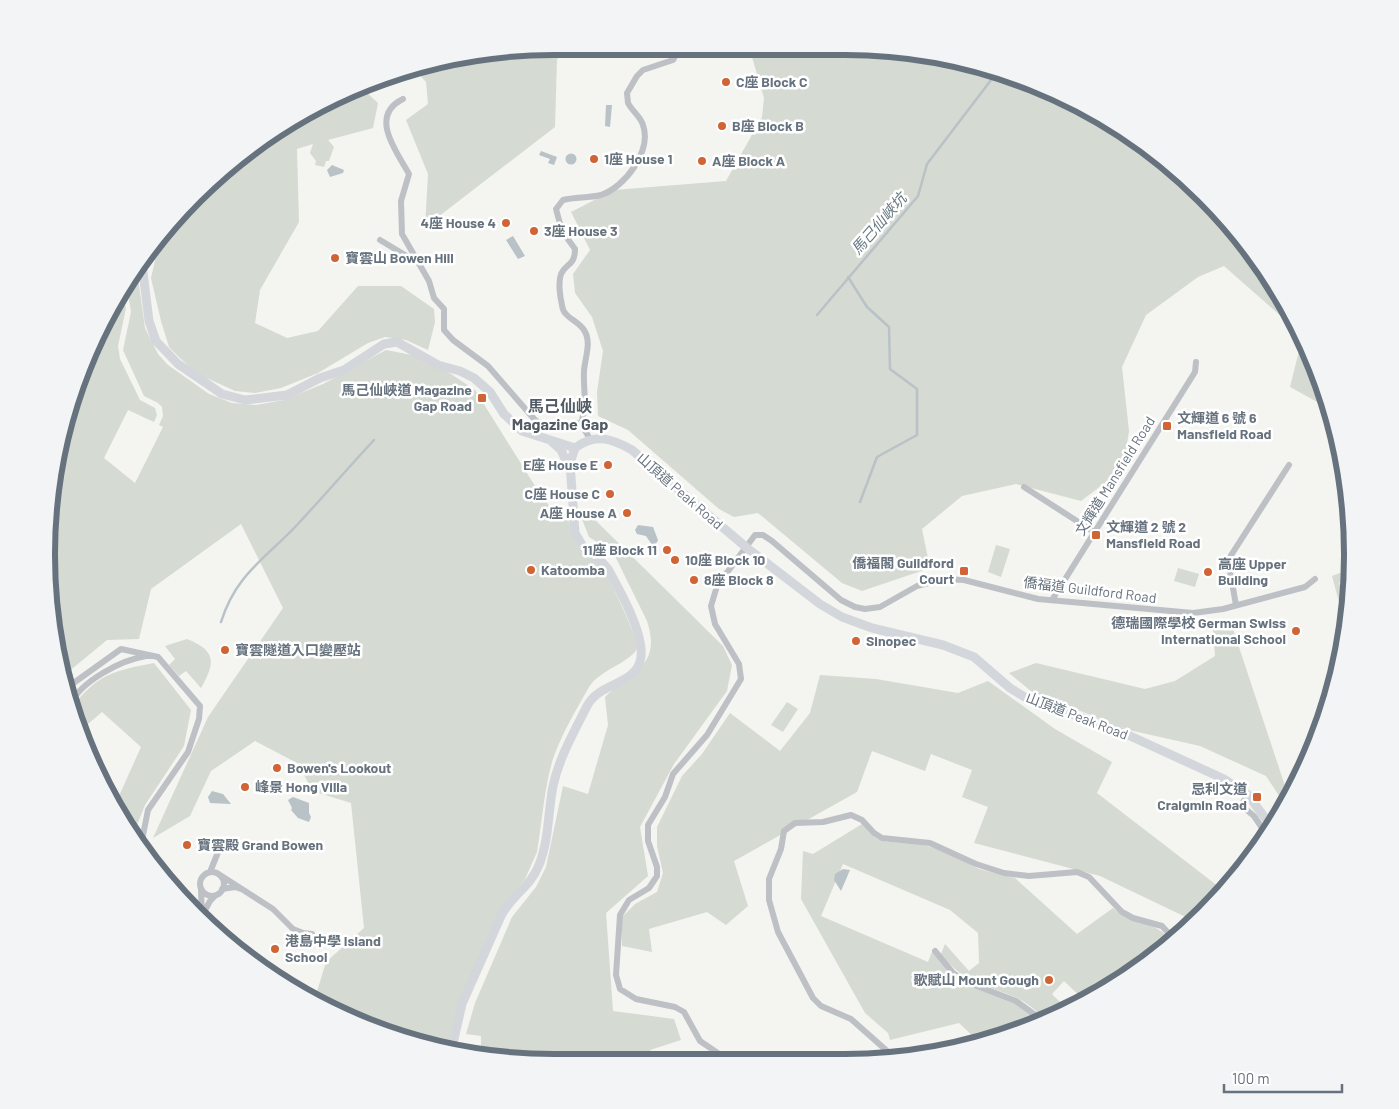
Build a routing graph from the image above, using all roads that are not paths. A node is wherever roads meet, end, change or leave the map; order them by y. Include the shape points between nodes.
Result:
1 (676, 55) edge
2 (403, 99) dead end
3 (380, 240) dead end
4 (421, 265) junction
5 (143, 271) edge
6 (1196, 362) dead end
7 (582, 424) junction
8 (590, 439) junction
9 (550, 440) junction
10 (575, 448) junction
11 (1289, 465) dead end
12 (571, 475) junction
13 (1024, 487) dead end
14 (1094, 532) junction
15 (746, 548) junction
16 (1315, 580) dead end
17 (1052, 600) junction
18 (1236, 605) junction
19 (151, 655) junction
20 (72, 684) edge
21 (76, 696) edge
22 (1248, 795) junction
23 (1267, 821) edge
24 (1262, 828) edge
25 (142, 836) edge
26 (224, 840) dead end
27 (210, 872) junction
28 (220, 875) junction
29 (201, 889) junction
30 (219, 892) junction
31 (247, 892) junction
32 (202, 909) edge
33 (204, 911) edge
34 (312, 934) dead end
35 (1169, 934) edge
36 (935, 951) dead end
37 (1036, 1016) edge
38 (453, 1043) edge
39 (888, 1052) edge
40 (719, 1054) edge

1 - 7 street via 673,60 643,70 629,88 628,104 641,119 645,134 639,160 632,172 603,194 562,200 556,209 562,231 575,249 573,260 560,278 562,306 567,316 584,330 588,343
2 - 4 street via 396,103 385,130 409,174 401,201 402,234
3 - 4 street
4 - 7 street via 434,298 444,309 444,330 453,340 488,366 541,425 555,429
5 - 9 main road via 149,321 156,341 178,364 222,394 245,400 287,395 344,370 384,344 398,342 438,365 474,378 522,431
6 - 14 street, 文輝道 Mansfield Road via 1195,372
7 - 8 street
8 - 10 main road
8 - 15 main road, 山頂道 Peak Road via 605,438 632,450
9 - 10 main road
9 - 12 main road via 566,459
10 - 12 main road via 570,463
11 - 18 street via 1228,560
12 - 38 main road via 576,536 584,548 608,569 638,634 640,660 638,668 628,678 606,687 592,699 564,752 553,788 540,864 531,881 507,905 501,916 462,1004
13 - 14 street
14 - 17 street, 文輝道 Mansfield Road
15 - 17 street, 僑福道 Guildford Road via 755,535 762,535 835,596 860,608 880,607 917,586 943,579 964,580 1027,597
15 - 22 main road, 山頂道 Peak Road via 842,617 974,656 1010,688 1028,699 1115,729 1224,779
15 - 40 street via 717,586 711,606 715,624 740,664 741,679 707,735 673,774 665,797 650,820 647,837 657,876 649,888 626,903 620,915 616,975 620,989 632,998 684,1012 700,1041
16 - 18 street, 僑福道 Guildford Road via 1306,586
17 - 18 street, 僑福道 Guildford Road via 1193,614
19 - 20 street via 121,649
19 - 21 street via 141,656 103,673
19 - 25 street via 161,660 200,706 188,752 148,810
22 - 23 main road, 山頂道 Peak Road
22 - 24 street via 1243,807
26 - 27 street
27 - 28 street
27 - 29 street via 201,878
28 - 30 street via 224,882
28 - 31 street
29 - 30 street via 209,895
29 - 32 street
30 - 31 street via 235,888
30 - 33 street
31 - 34 street via 273,909 294,929
35 - 39 street via 1162,926 1133,918 1118,909 1080,873 1065,871 1028,876 1004,873 936,845 882,838 854,816 823,822 796,822 783,834 768,882 778,932 810,995 821,1006 848,1017
36 - 37 street via 964,981 1016,1001

